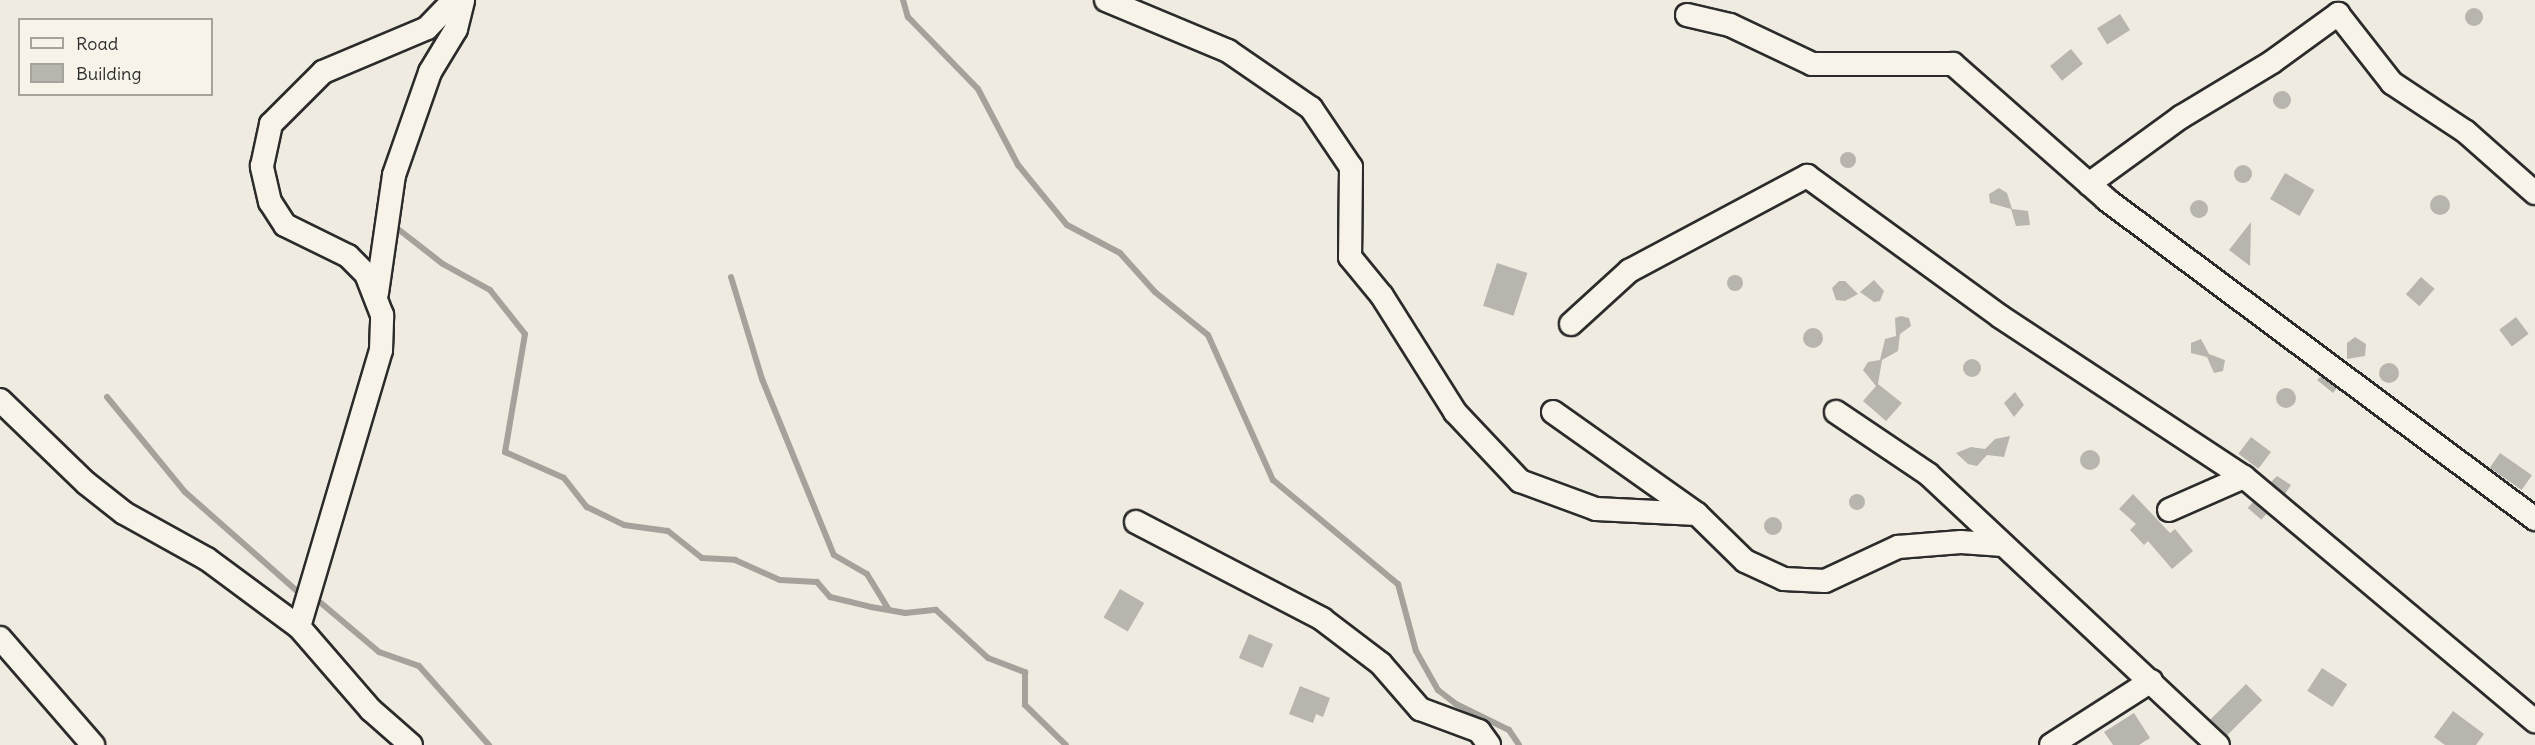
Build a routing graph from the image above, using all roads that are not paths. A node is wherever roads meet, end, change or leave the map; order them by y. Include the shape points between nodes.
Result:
1 (454, 0) edge
2 (463, 0) edge
3 (1106, 0) edge
4 (2343, 7) edge
5 (1687, 15) dead end
6 (2089, 184) junction
7 (2535, 192) edge
8 (377, 293) junction
9 (1571, 324) dead end
10 (0, 400) edge
11 (1553, 412) dead end
12 (1836, 412) dead end
13 (2244, 477) junction
14 (2169, 510) dead end
15 (1697, 514) junction
16 (2535, 519) edge
17 (1136, 522) dead end
18 (2003, 545) junction
19 (299, 627) junction
20 (0, 638) edge
21 (2151, 681) junction
22 (2535, 721) edge
23 (93, 745) edge
24 (411, 745) edge
25 (1489, 745) edge
26 (2051, 745) edge
27 (2218, 745) edge

1 - 8 street via 427,28 323,72 271,124 262,165 270,202 285,225 348,256 366,274
2 - 8 street via 456,29 430,72 394,175
3 - 15 street via 1228,51 1311,108 1351,168 1350,257 1382,296 1455,412 1520,481 1596,508
4 - 6 street via 2272,62 2181,117
4 - 7 street via 2392,82 2466,132
5 - 6 street via 1730,25 1812,64 1953,64
6 - 16 street via 2241,303 2324,358
8 - 19 street via 382,315 381,350
9 - 13 street via 1629,271 1807,176 2010,323
10 - 19 street via 86,483 124,513 207,559
11 - 15 street
12 - 18 street via 1928,474
13 - 14 street
13 - 22 street
15 - 18 street via 1745,561 1784,579 1825,581 1898,547 1961,542
17 - 25 street via 1322,619 1382,664 1420,709 1479,731
18 - 21 street
19 - 24 street via 371,710
20 - 23 street
21 - 26 street
21 - 27 street

